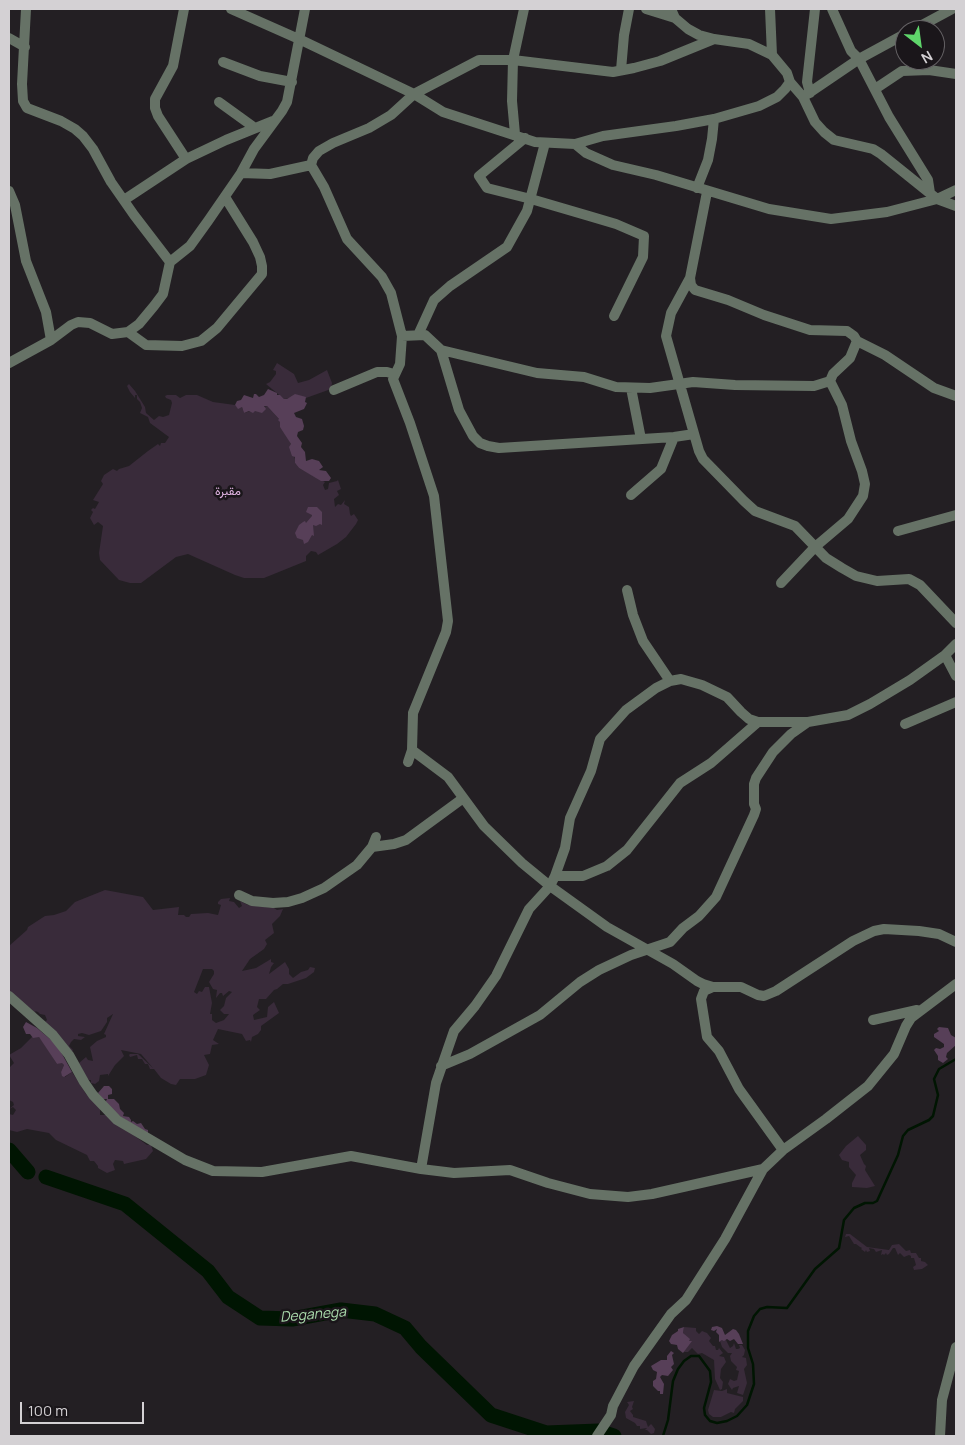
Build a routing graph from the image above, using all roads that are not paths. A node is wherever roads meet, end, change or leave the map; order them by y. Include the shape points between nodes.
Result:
1 (26, 9) edge
2 (184, 9) edge
3 (232, 9) edge
4 (306, 9) edge
5 (524, 9) edge
6 (629, 9) edge
7 (646, 9) edge
8 (770, 9) edge
9 (815, 9) edge
10 (832, 9) edge
11 (955, 9) edge
12 (673, 13) edge
13 (933, 20) edge
14 (9, 38) edge
15 (714, 39) junction
16 (301, 40) junction
17 (895, 40) edge
18 (25, 47) junction
19 (772, 55) junction
20 (514, 60) junction
21 (859, 60) junction
22 (223, 62) dead end
23 (621, 70) junction
24 (956, 74) edge
25 (292, 82) junction
26 (790, 82) junction
27 (875, 90) junction
28 (414, 94) junction
29 (807, 95) junction
30 (219, 102) dead end
31 (714, 119) junction
32 (274, 121) junction
33 (255, 128) junction
34 (515, 134) junction
35 (525, 138) junction
36 (545, 143) junction
37 (575, 144) junction
38 (186, 160) junction
39 (312, 165) junction
40 (241, 173) junction
41 (702, 190) junction
42 (956, 190) edge
43 (9, 191) edge
44 (934, 196) junction
45 (225, 197) junction
46 (531, 199) junction
47 (124, 200) junction
48 (956, 206) edge
49 (170, 262) junction
50 (690, 278) junction
51 (614, 316) dead end
52 (128, 332) junction
53 (418, 335) junction
54 (402, 336) junction
55 (52, 340) junction
56 (857, 341) junction
57 (441, 350) junction
58 (9, 363) edge
59 (394, 374) junction
60 (830, 381) junction
61 (681, 383) junction
62 (631, 388) junction
63 (334, 390) dead end
64 (956, 396) edge
65 (694, 434) junction
66 (674, 437) junction
67 (641, 439) junction
68 (631, 496) dead end
69 (956, 515) edge
70 (898, 531) dead end
71 (815, 547) junction
72 (781, 583) dead end
73 (627, 590) dead end
74 (956, 623) edge
75 (956, 644) edge
76 (945, 655) junction
77 (956, 676) edge
78 (670, 681) junction
79 (956, 702) edge
80 (758, 722) junction
81 (808, 722) junction
82 (904, 724) dead end
83 (412, 750) junction
84 (408, 762) dead end
85 (462, 799) junction
86 (555, 876) junction
87 (550, 886) junction
88 (239, 895) dead end
89 (956, 942) edge
90 (648, 950) junction
91 (694, 980) junction
92 (956, 984) edge
93 (713, 987) junction
94 (9, 996) edge
95 (701, 998) junction
96 (923, 1008) junction
97 (873, 1020) dead end
98 (441, 1066) junction
99 (783, 1150) junction
100 (421, 1169) junction
101 (762, 1169) junction
102 (956, 1347) edge
103 (597, 1436) edge
104 (940, 1436) edge

1 - 18 street
2 - 38 street via 173,66 155,99 155,108
3 - 16 street
4 - 16 street
5 - 20 street
6 - 23 street
7 - 12 street
8 - 19 street
9 - 29 street
10 - 21 street via 851,51
11 - 13 street
12 - 15 street via 688,30
14 - 18 street
15 - 19 street via 750,44
15 - 23 street via 660,60
16 - 25 street
16 - 28 street
17 - 21 street
18 - 47 street via 23,102 27,108 75,129 93,149
19 - 26 street via 788,73
20 - 23 street
20 - 28 street via 479,60
20 - 34 street via 512,100
21 - 27 street
21 - 29 street
22 - 25 street via 260,76
24 - 27 street via 902,71
25 - 32 street via 287,102
26 - 29 street
26 - 31 street via 786,90 759,106
27 - 44 street via 928,180
28 - 34 street via 443,112
28 - 39 street via 391,115 319,151
29 - 44 street via 816,122 834,140 873,149
30 - 33 street
31 - 37 street via 603,136
31 - 41 street
32 - 33 street
32 - 40 street
33 - 38 street
34 - 35 street
35 - 36 street
35 - 46 street via 478,176 487,188
36 - 37 street
36 - 46 street
37 - 41 street via 586,153 613,165
38 - 47 street
39 - 40 street via 270,174
39 - 54 street via 346,239 382,277 391,293
40 - 45 street
41 - 44 street via 769,209 831,219 887,212
41 - 50 street
42 - 44 street
43 - 55 street via 15,205 26,261 46,312
44 - 48 street
45 - 49 street via 190,246
45 - 52 street via 253,242 260,257 262,274 217,328 201,341 182,346 146,345
46 - 51 street via 616,224 644,236 643,257
46 - 53 street via 506,247 434,300
47 - 49 street
49 - 52 street via 163,294 139,324
50 - 56 street via 695,290 810,330 847,331
50 - 61 street via 671,313 666,336
52 - 55 street via 112,334 90,323 78,322
53 - 54 street
53 - 57 street via 427,336
54 - 59 street via 400,364
55 - 58 street
56 - 60 street via 850,358
56 - 64 street via 885,354 934,388
57 - 62 street via 537,373 584,377
57 - 67 street via 459,410 480,443 499,448
59 - 63 street via 378,372
59 - 83 street via 394,384 434,496 448,620 413,713
60 - 61 street via 814,386
60 - 71 street via 842,405 865,484 863,496 848,519
61 - 62 street
61 - 65 street
62 - 67 street
65 - 66 street
65 - 71 street via 703,459 744,501 755,511 795,526
66 - 67 street
66 - 68 street via 660,469
69 - 70 street
71 - 72 street
71 - 74 street via 826,558 856,576 877,581 909,579 920,585
73 - 78 street via 642,641
75 - 76 street
76 - 77 street
76 - 81 street via 910,680 848,716
78 - 80 street via 681,679 702,685 727,697 749,719
78 - 86 street via 626,710 600,738 591,771 570,818 565,848
79 - 82 street
80 - 81 street
80 - 86 street via 711,763 680,783 627,850 607,866 583,876
81 - 90 street via 773,752 756,778 756,809 716,897 676,938
83 - 84 street
83 - 85 street via 448,777
85 - 87 street via 497,840
85 - 88 street via 406,840 394,844 374,842 357,865 324,888 302,898 273,903 252,901
86 - 87 street
87 - 90 street via 607,927
87 - 98 street via 529,909 496,976 454,1031
89 - 93 street via 939,934 884,929 874,931 832,954 764,996 741,987
90 - 91 street
90 - 98 street via 631,954 599,970 540,1015 470,1054
91 - 93 street
91 - 95 street
92 - 96 street
93 - 95 street via 704,991
94 - 100 street via 53,1036 69,1055 84,1082 117,1120 184,1160 213,1171 262,1172 351,1156
95 - 99 street via 707,1037
96 - 97 street
96 - 99 street via 911,1018 894,1054 868,1086
98 - 100 street
99 - 101 street
100 - 101 street via 454,1173 510,1170 590,1194 628,1197
101 - 103 street via 725,1239 686,1300 634,1366 611,1415
102 - 104 street via 942,1400

